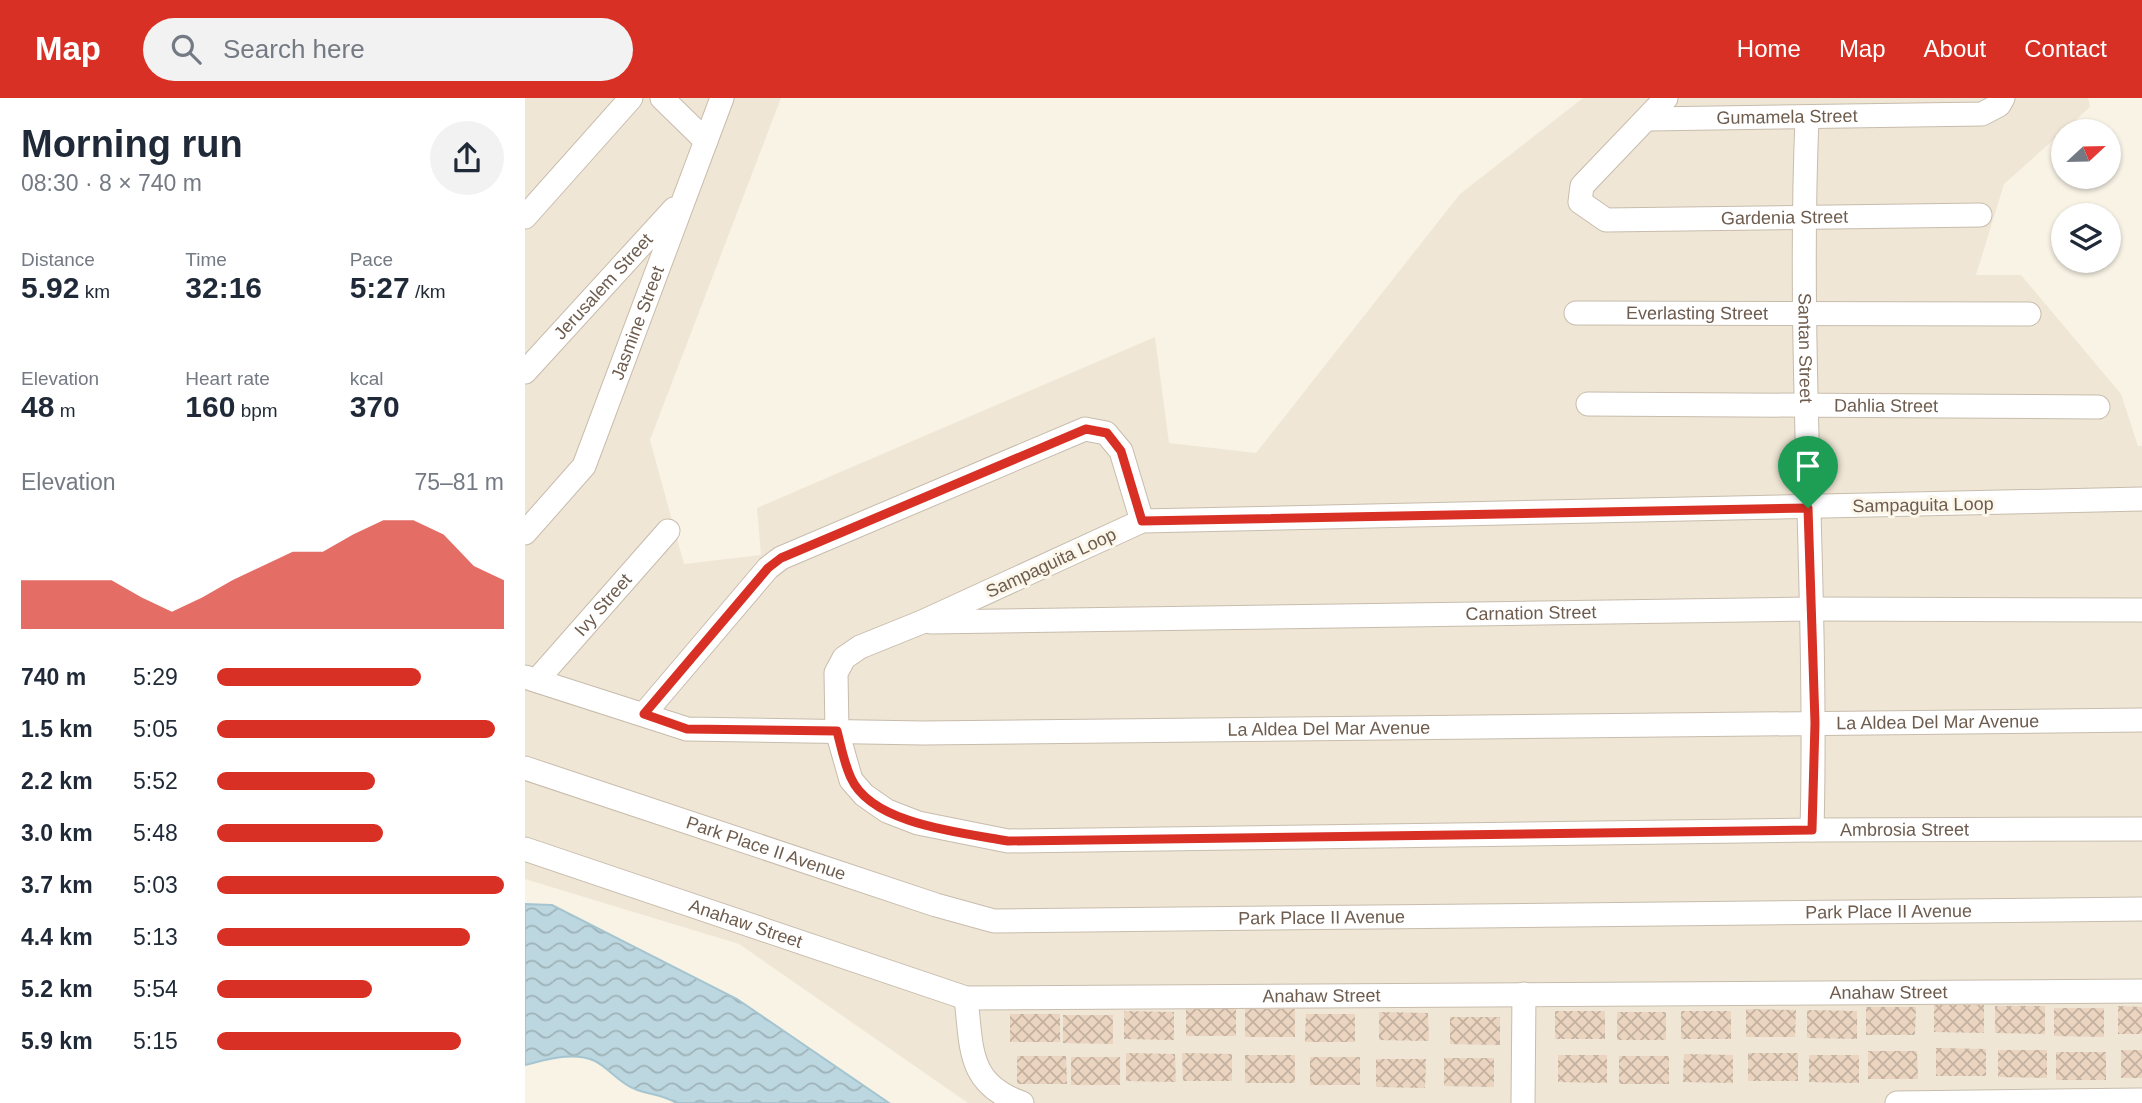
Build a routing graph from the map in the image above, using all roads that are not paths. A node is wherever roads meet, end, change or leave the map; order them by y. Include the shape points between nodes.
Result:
1 (631, 98) edge
2 (662, 98) edge
3 (722, 98) edge
4 (1666, 98) edge
5 (2003, 98) edge
6 (1911, 106) edge
7 (1649, 119) junction
8 (1807, 119) junction
9 (706, 141) junction
10 (681, 201) junction
11 (1803, 215) junction
12 (1980, 215) dead end
13 (525, 217) edge
14 (1576, 313) dead end
15 (1805, 313) junction
16 (2029, 314) dead end
17 (525, 372) edge
18 (1588, 404) dead end
19 (1806, 405) junction
20 (2098, 407) dead end
21 (2142, 499) edge
22 (1808, 508) junction
23 (1142, 521) junction
24 (668, 531) dead end
25 (525, 533) edge
26 (1811, 609) junction
27 (2142, 610) edge
28 (922, 622) junction
29 (531, 679) edge
30 (644, 714) junction
31 (2142, 720) edge
32 (1815, 723) junction
33 (837, 731) junction
34 (525, 768) edge
35 (2142, 829) edge
36 (1812, 830) junction
37 (525, 849) edge
38 (2142, 909) edge
39 (2142, 991) edge
40 (1524, 994) junction
41 (966, 998) junction
42 (2142, 1100) edge
43 (1991, 1102) edge
44 (1022, 1103) edge
45 (1523, 1103) edge
46 (1897, 1103) edge

1 - 13 street
2 - 9 street
3 - 9 street, Jasmine Street
4 - 7 street
5 - 6 street, Gumamela Street via 1982,114
6 - 8 street, Gumamela Street
7 - 8 street, Gumamela Street
7 - 11 street, Gardenia Street via 1582,187 1580,202 1592,212 1606,220
8 - 11 street, Santan Street
9 - 10 street, Jasmine Street
10 - 17 street, Jerusalem Street
10 - 25 street, Jasmine Street via 584,466
11 - 12 street, Gardenia Street
11 - 15 street, Santan Street
14 - 15 street, Everlasting Street
15 - 16 street, Everlasting Street
15 - 19 street, Santan Street
18 - 19 street, Dahlia Street
19 - 20 street, Dahlia Street
19 - 22 street, Santan Street
21 - 22 street, Sampaguita Loop
22 - 23 street, Sampaguita Loop
22 - 26 street, Santan Street
23 - 28 street, Sampaguita Loop
23 - 30 street via 1121,451 1107,433 1086,429 781,558
24 - 29 street, Ivy Street
26 - 27 street, Carnation Street
26 - 28 street, Carnation Street
26 - 32 street, Santan Street
28 - 33 street, Sampaguita Loop via 844,658 836,673
29 - 30 street, La Aldea Del Mar Avenue
30 - 33 street, La Aldea Del Mar Avenue via 687,729
31 - 32 street, La Aldea Del Mar Avenue
32 - 33 street, La Aldea Del Mar Avenue
32 - 36 street, Santan Street
33 - 36 street, Ambrosia Street via 851,780 887,811 918,823 1008,841
34 - 38 street, Park Place II Avenue via 994,921
35 - 36 street, Ambrosia Street
37 - 41 street, Anahaw Street
39 - 40 street, Anahaw Street
40 - 41 street, Anahaw Street
40 - 45 street
41 - 44 street via 978,1073 1000,1095
42 - 43 street
43 - 46 street

